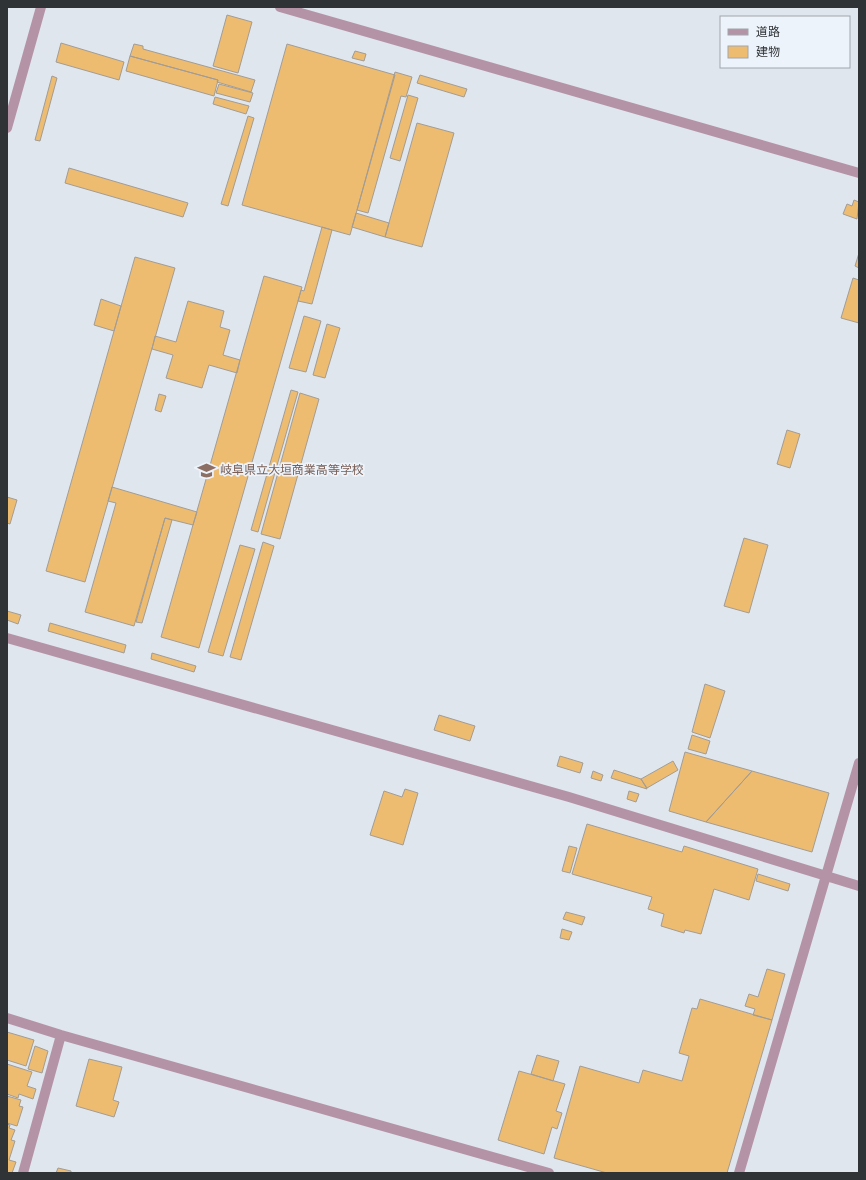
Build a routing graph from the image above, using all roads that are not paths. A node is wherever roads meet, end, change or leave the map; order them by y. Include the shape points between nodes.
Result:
1 (41, 7) edge
2 (280, 7) edge
3 (7, 128) edge
4 (859, 173) edge
5 (7, 638) edge
6 (859, 763) edge
7 (826, 877) junction
8 (859, 886) edge
9 (7, 1018) edge
10 (61, 1035) junction
11 (23, 1173) edge
12 (549, 1173) edge
13 (739, 1173) edge

1 - 3 street
2 - 4 street
5 - 7 street via 569,797
6 - 7 street
7 - 8 street
7 - 13 street
9 - 10 street
10 - 11 street
10 - 12 street

